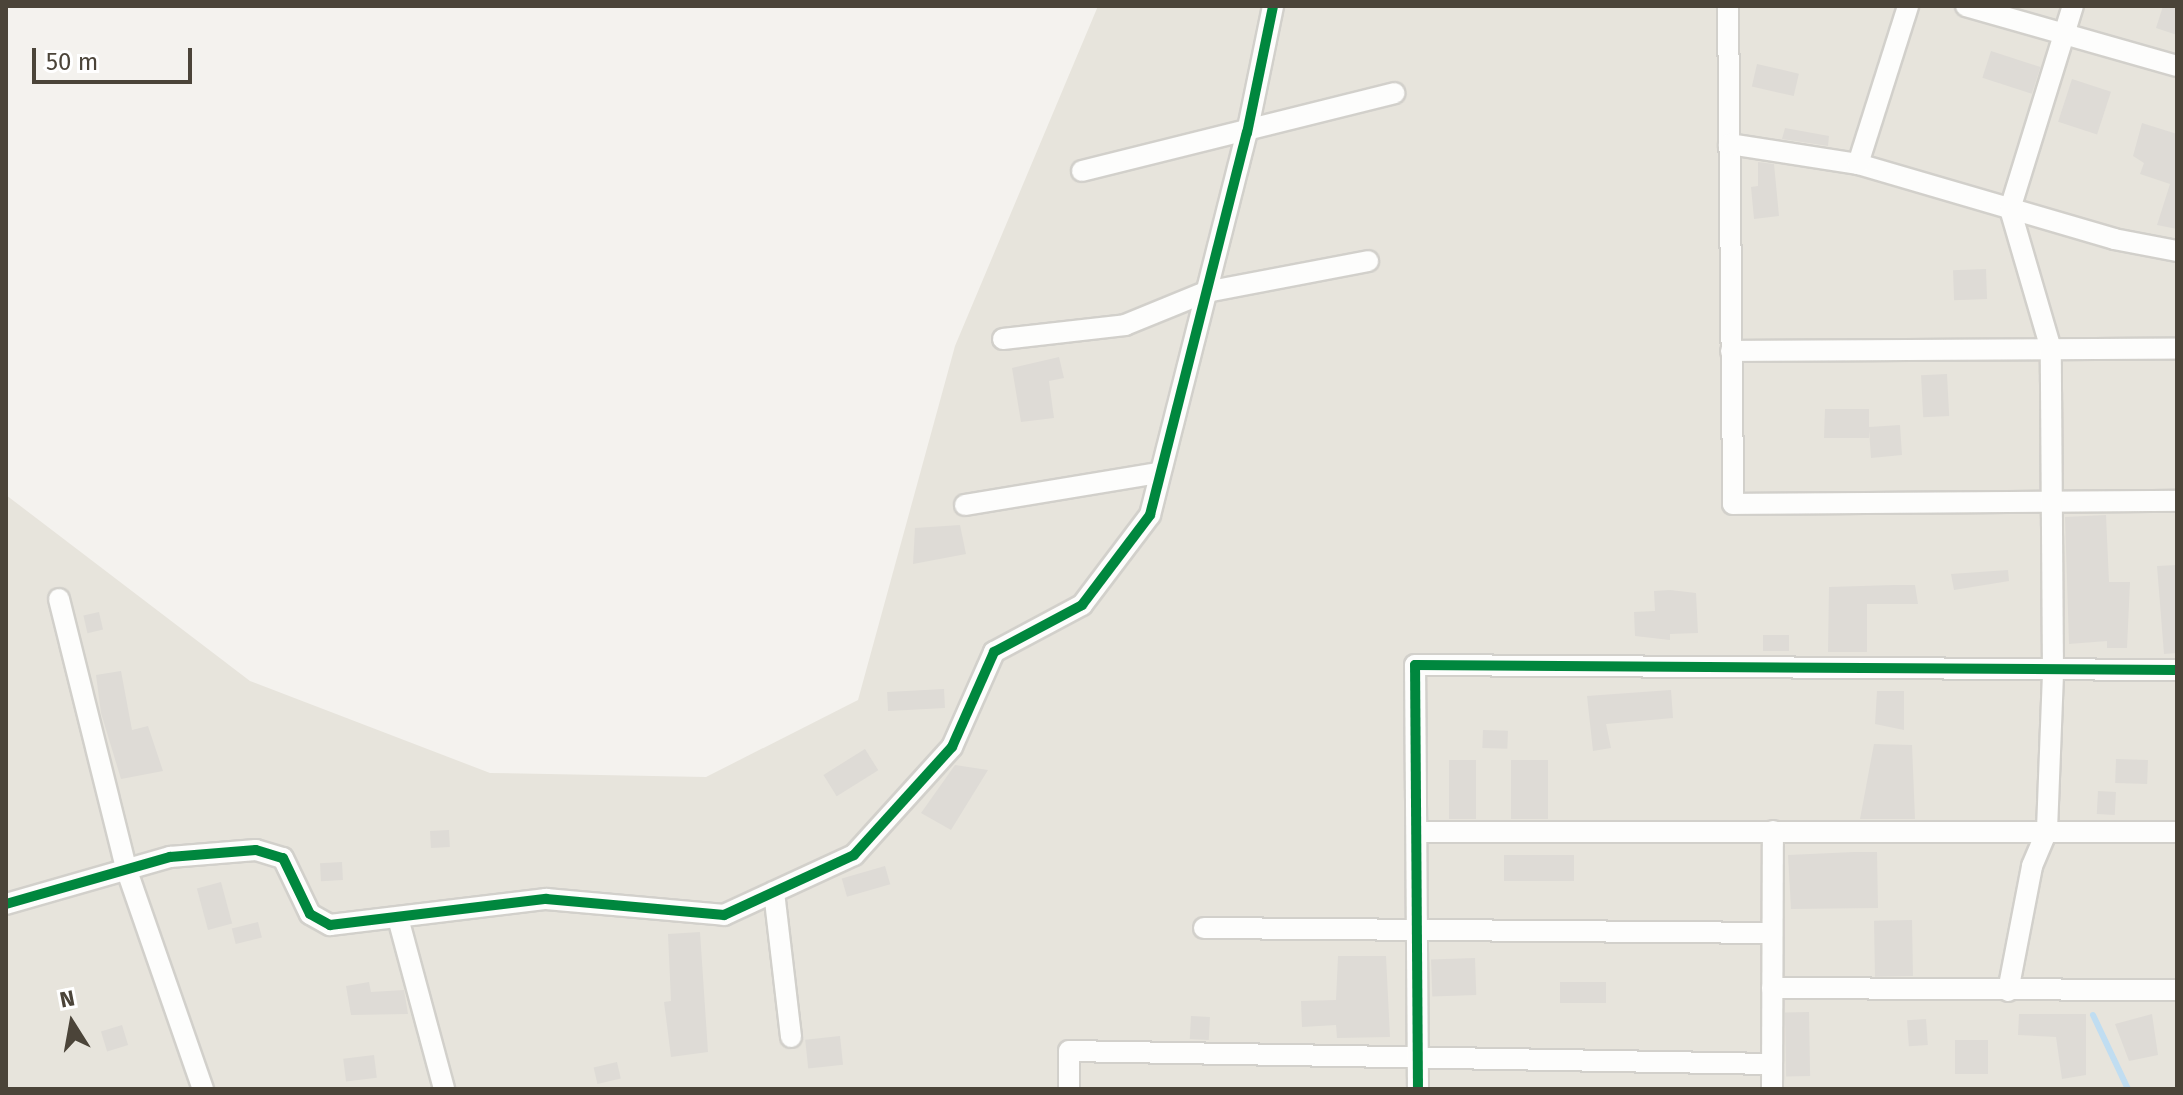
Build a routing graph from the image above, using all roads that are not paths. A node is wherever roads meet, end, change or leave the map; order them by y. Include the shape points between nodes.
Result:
1 (1273, 6) edge
2 (1728, 6) edge
3 (1908, 6) edge
4 (1966, 6) edge
5 (2073, 6) edge
6 (2064, 35) junction
7 (2177, 66) edge
8 (1394, 93) dead end
9 (1247, 133) junction
10 (1729, 144) junction
11 (1858, 164) junction
12 (1082, 171) dead end
13 (2010, 209) junction
14 (2177, 251) edge
15 (1368, 261) dead end
16 (1206, 292) junction
17 (1003, 339) dead end
18 (2051, 349) junction
19 (2177, 349) edge
20 (1731, 351) junction
21 (1159, 473) junction
22 (2177, 501) edge
23 (2052, 502) junction
24 (965, 505) dead end
25 (59, 599) dead end
26 (2177, 670) edge
27 (2053, 673) junction
28 (2047, 830) junction
29 (1773, 831) junction
30 (1417, 832) junction
31 (2177, 832) edge
32 (127, 871) junction
33 (774, 892) junction
34 (6, 904) edge
35 (398, 918) junction
36 (1204, 928) dead end
37 (1417, 930) junction
38 (1772, 933) junction
39 (1772, 988) junction
40 (2177, 990) edge
41 (2008, 991) junction
42 (791, 1037) dead end
43 (1418, 1058) junction
44 (1772, 1064) junction
45 (203, 1089) edge
46 (444, 1089) edge
47 (1069, 1089) edge
48 (1418, 1089) edge
49 (1772, 1089) edge

1 - 9 street
2 - 10 street
3 - 11 street
4 - 6 street
5 - 6 street
6 - 7 street
6 - 13 street
8 - 9 street
9 - 12 street
9 - 16 street
10 - 11 street
10 - 20 street
11 - 13 street
13 - 14 street
13 - 18 street
15 - 16 street
16 - 17 street via 1125,325
16 - 21 street
18 - 19 street
18 - 20 street
18 - 23 street
20 - 23 street via 1733,504
21 - 24 street
21 - 33 street via 1150,515 1082,605 994,652 952,747 854,855
22 - 23 street
23 - 27 street
25 - 32 street
26 - 27 street
27 - 28 street
27 - 30 street via 1415,665
28 - 29 street
28 - 31 street
28 - 41 street via 2032,866
29 - 30 street
29 - 38 street
30 - 37 street
32 - 34 street
32 - 35 street via 170,857 256,850 283,858 310,914 330,925
32 - 45 street
33 - 35 street via 724,915 546,899
33 - 42 street
35 - 46 street
36 - 37 street
37 - 38 street
37 - 43 street
38 - 39 street
39 - 41 street
39 - 44 street
40 - 41 street
43 - 44 street
43 - 47 street via 1069,1051
43 - 48 street
44 - 49 street

